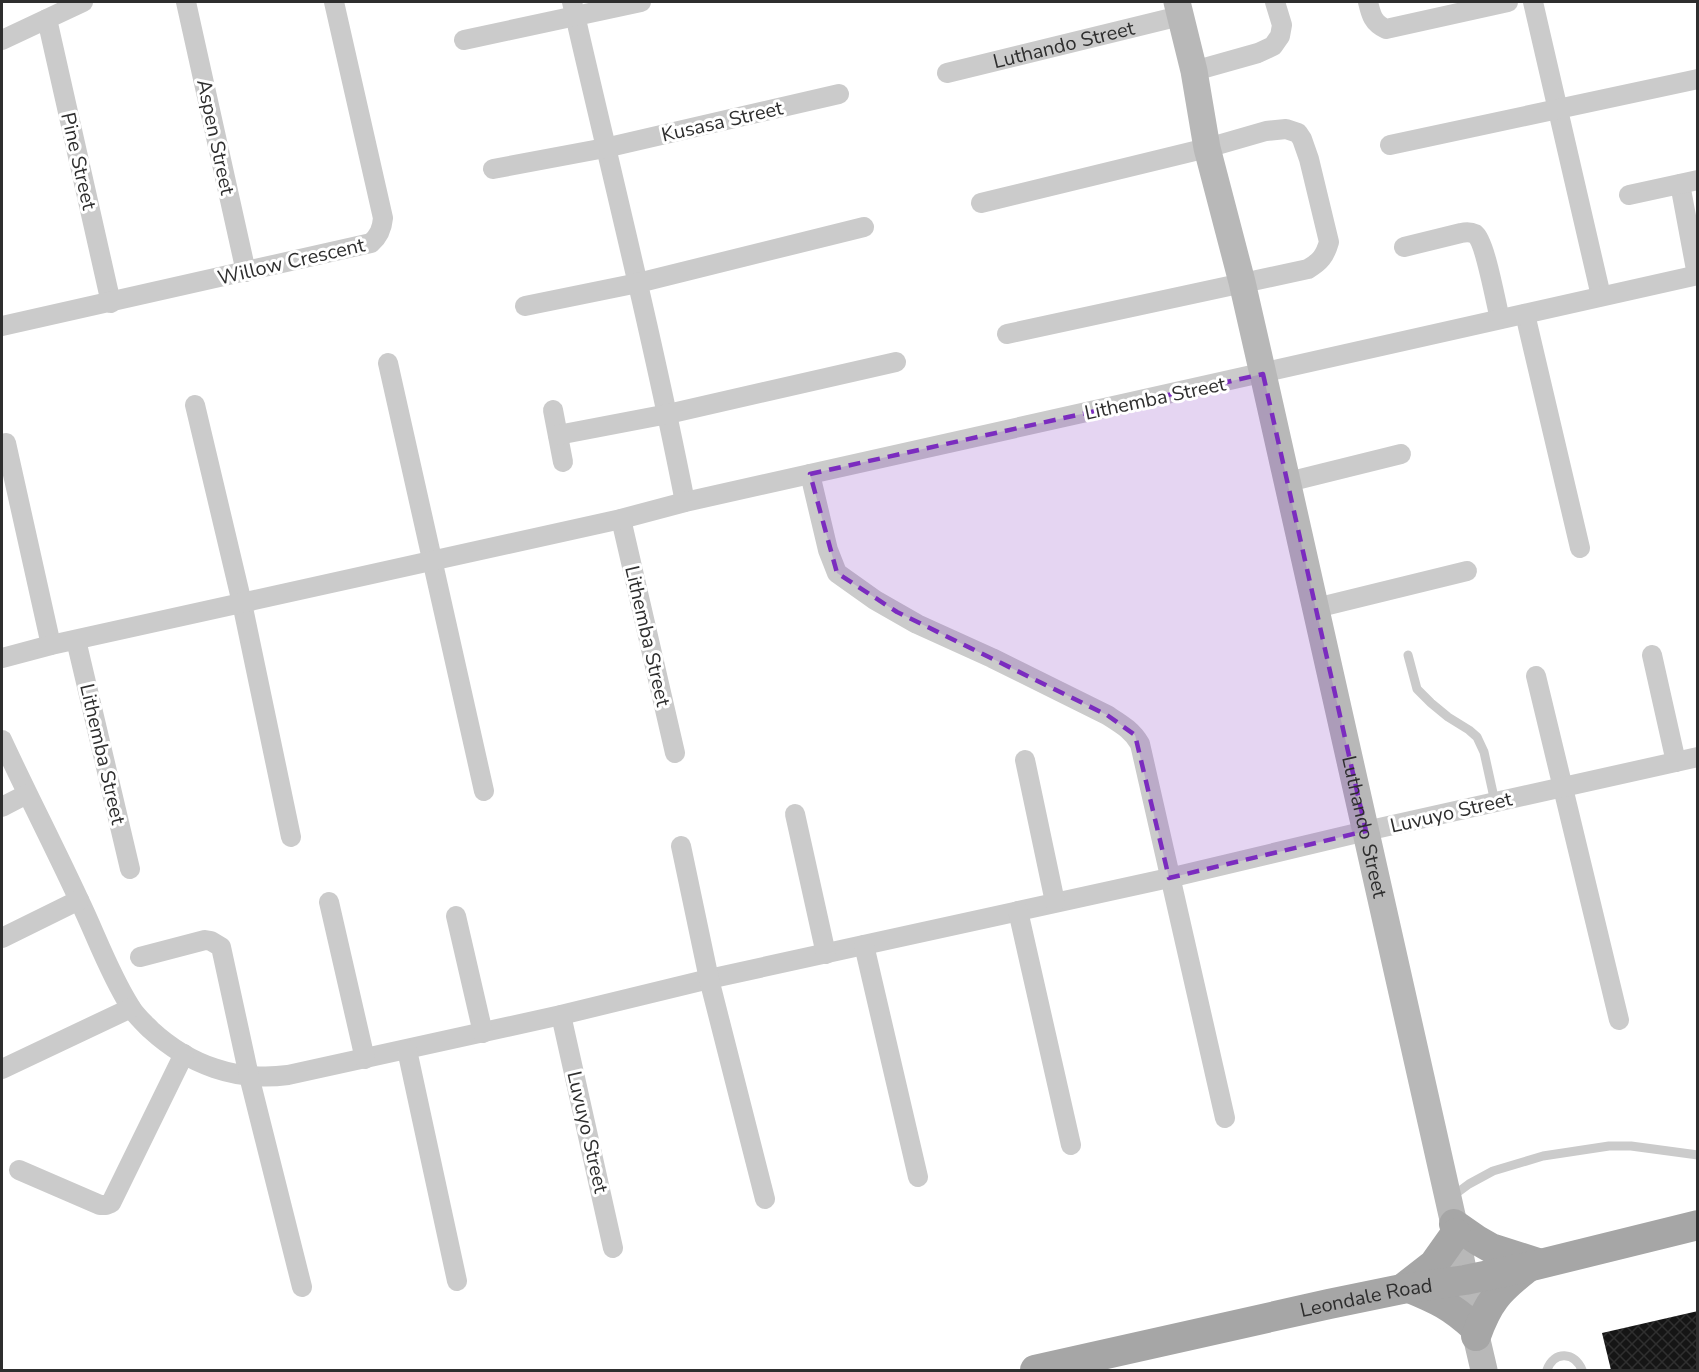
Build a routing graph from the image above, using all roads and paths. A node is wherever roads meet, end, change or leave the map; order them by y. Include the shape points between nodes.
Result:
1 (83, 2) edge
2 (186, 2) edge
3 (334, 2) edge
4 (641, 2) edge
5 (1275, 2) edge
6 (1368, 2) edge
7 (1508, 2) edge
8 (1533, 2) edge
9 (574, 9) edge
10 (1179, 9) edge
11 (47, 19) junction
12 (2, 40) edge
13 (464, 40) dead end
14 (1194, 71) junction
15 (947, 73) dead end
16 (1698, 79) edge
17 (839, 94) dead end
18 (1558, 110) junction
19 (1390, 145) dead end
20 (605, 148) junction
21 (1207, 148) junction
22 (493, 169) dead end
23 (1689, 182) edge
24 (1629, 195) dead end
25 (981, 203) dead end
26 (864, 227) dead end
27 (1404, 247) dead end
28 (246, 272) junction
29 (1697, 275) edge
30 (1242, 282) junction
31 (638, 283) junction
32 (1601, 296) junction
33 (111, 303) junction
34 (525, 306) dead end
35 (1525, 314) junction
36 (1500, 319) junction
37 (2, 327) edge
38 (1007, 334) dead end
39 (896, 362) dead end
40 (388, 363) dead end
41 (1263, 374) junction
42 (195, 405) dead end
43 (553, 410) dead end
44 (668, 414) junction
45 (558, 435) junction
46 (6, 443) dead end
47 (1401, 454) dead end
48 (563, 462) dead end
49 (810, 474) junction
50 (1288, 482) junction
51 (685, 502) junction
52 (621, 519) junction
53 (1580, 548) dead end
54 (432, 562) junction
55 (1467, 571) dead end
56 (242, 603) junction
57 (1316, 608) junction
58 (76, 640) junction
59 (51, 645) junction
60 (1408, 655) dead end
61 (1652, 656) dead end
62 (2, 658) edge
63 (1536, 676) dead end
64 (2, 740) edge
65 (675, 753) dead end
66 (1698, 757) edge
67 (1025, 760) dead end
68 (1676, 762) junction
69 (1562, 787) junction
70 (483, 791) dead end
71 (27, 794) junction
72 (1495, 802) junction
73 (2, 807) edge
74 (795, 814) dead end
75 (1365, 831) junction
76 (291, 837) dead end
77 (681, 846) dead end
78 (130, 869) dead end
79 (1169, 878) junction
80 (79, 900) junction
81 (329, 902) dead end
82 (1055, 902) junction
83 (1018, 911) junction
84 (456, 916) dead end
85 (2, 938) edge
86 (864, 945) junction
87 (826, 954) junction
88 (140, 957) dead end
89 (709, 979) junction
90 (131, 1008) junction
91 (561, 1015) junction
92 (1618, 1020) dead end
93 (483, 1033) junction
94 (407, 1050) junction
95 (184, 1054) junction
96 (365, 1059) junction
97 (2, 1069) edge
98 (249, 1076) junction
99 (1225, 1118) dead end
100 (1071, 1145) dead end
101 (1698, 1155) edge
102 (19, 1170) dead end
103 (918, 1177) dead end
104 (765, 1198) dead end
105 (1453, 1219) junction
106 (1698, 1225) edge
107 (613, 1248) dead end
108 (1534, 1265) junction
109 (1465, 1280) junction
110 (457, 1281) dead end
111 (302, 1287) dead end
112 (1406, 1288) junction
113 (1475, 1331) junction
114 (1035, 1371) edge
115 (1484, 1371) edge
116 (1548, 1371) edge
117 (1582, 1371) edge

1 - 11 street
2 - 28 street, Aspen Street
3 - 28 street, Willow Crescent via 382,227 371,243
4 - 9 street
5 - 14 street via 1282,25 1273,46
6 - 7 street via 1372,19 1386,29
8 - 18 street
9 - 13 street
9 - 20 street
10 - 14 street, Luthando Street
10 - 15 street, Luthando Street
11 - 12 street
11 - 33 street, Pine Street
14 - 21 street, Luthando Street
16 - 18 street
17 - 20 street, Kusasa Street
18 - 19 street
18 - 32 street
20 - 22 street, Kusasa Street
20 - 31 street
21 - 25 street
21 - 30 street, Luthando Street
21 - 30 street via 1286,129 1298,133 1309,159 1329,242 1326,255 1308,269
23 - 24 street, Lithemba Street
23 - 29 street, Lithemba Street
26 - 31 street
27 - 36 street via 1461,232 1475,234 1483,245
28 - 33 street, Willow Crescent
29 - 32 street, Lithemba Street
30 - 38 street
30 - 41 street, Luthando Street
31 - 34 street
31 - 44 street
32 - 35 street, Lithemba Street
33 - 37 street, Willow Crescent
35 - 36 street, Lithemba Street
35 - 53 street
36 - 41 street, Lithemba Street
39 - 44 street
40 - 54 street
41 - 49 street, Lithemba Street
41 - 50 street, Luthando Street
42 - 56 street
43 - 45 street
44 - 45 street
44 - 51 street
45 - 48 street
46 - 59 street
47 - 50 street
49 - 51 street, Lithemba Street
49 - 79 street via 837,573 917,624 1107,716 1135,735
50 - 57 street, Luthando Street
51 - 52 street, Lithemba Street
52 - 54 street, Lithemba Street
52 - 65 street, Lithemba Street
54 - 56 street, Lithemba Street
54 - 70 street
55 - 57 street
56 - 58 street, Lithemba Street
56 - 76 street
57 - 75 street, Luthando Street
58 - 59 street, Lithemba Street
58 - 78 street, Lithemba Street
59 - 62 street, Lithemba Street
60 - 72 lane via 1417,688 1448,717 1477,736
61 - 68 street
63 - 69 street
64 - 71 street, Luvuyo Street
66 - 68 street, Luvuyo Street
67 - 82 street
68 - 69 street, Luvuyo Street
69 - 72 street, Luvuyo Street
69 - 92 street
71 - 73 street
71 - 80 street, Luvuyo Street
72 - 75 street, Luvuyo Street
74 - 87 street
75 - 79 street, Luvuyo Street
75 - 105 street, Luthando Street
77 - 89 street
79 - 82 street, Luvuyo Street
79 - 99 street
80 - 85 street
80 - 90 street, Luvuyo Street
81 - 96 street
82 - 83 street, Luvuyo Street
83 - 86 street, Luvuyo Street
83 - 100 street
84 - 93 street
86 - 87 street, Luvuyo Street
86 - 103 street
87 - 89 street, Luvuyo Street
88 - 98 street via 205,940 221,947
89 - 91 street, Luvuyo Street
89 - 104 street
90 - 95 street, Luvuyo Street via 161,1039
90 - 97 street
91 - 93 street, Luvuyo Street
91 - 107 street, Luvuyo Street
93 - 94 street, Luvuyo Street
94 - 96 street, Luvuyo Street
94 - 110 street
95 - 98 street, Luvuyo Street via 209,1068
95 - 102 street via 111,1203 100,1205
96 - 98 street, Luvuyo Street via 288,1075
98 - 111 street
101 - 105 lane via 1609,1146 1543,1156 1492,1171 1469,1184
105 - 108 main road via 1476,1240
105 - 109 street, Luthando Street
105 - 112 main road via 1434,1264
106 - 108 main road, Leondale Road
108 - 109 main road, Leondale Road
108 - 113 main road via 1499,1291
109 - 112 main road, Leondale Road
109 - 113 street, Luthando Street
112 - 113 main road via 1450,1306
112 - 114 main road, Leondale Road
113 - 115 street, Luthando Street
116 - 117 lane via 1555,1357 1566,1356 1576,1360

